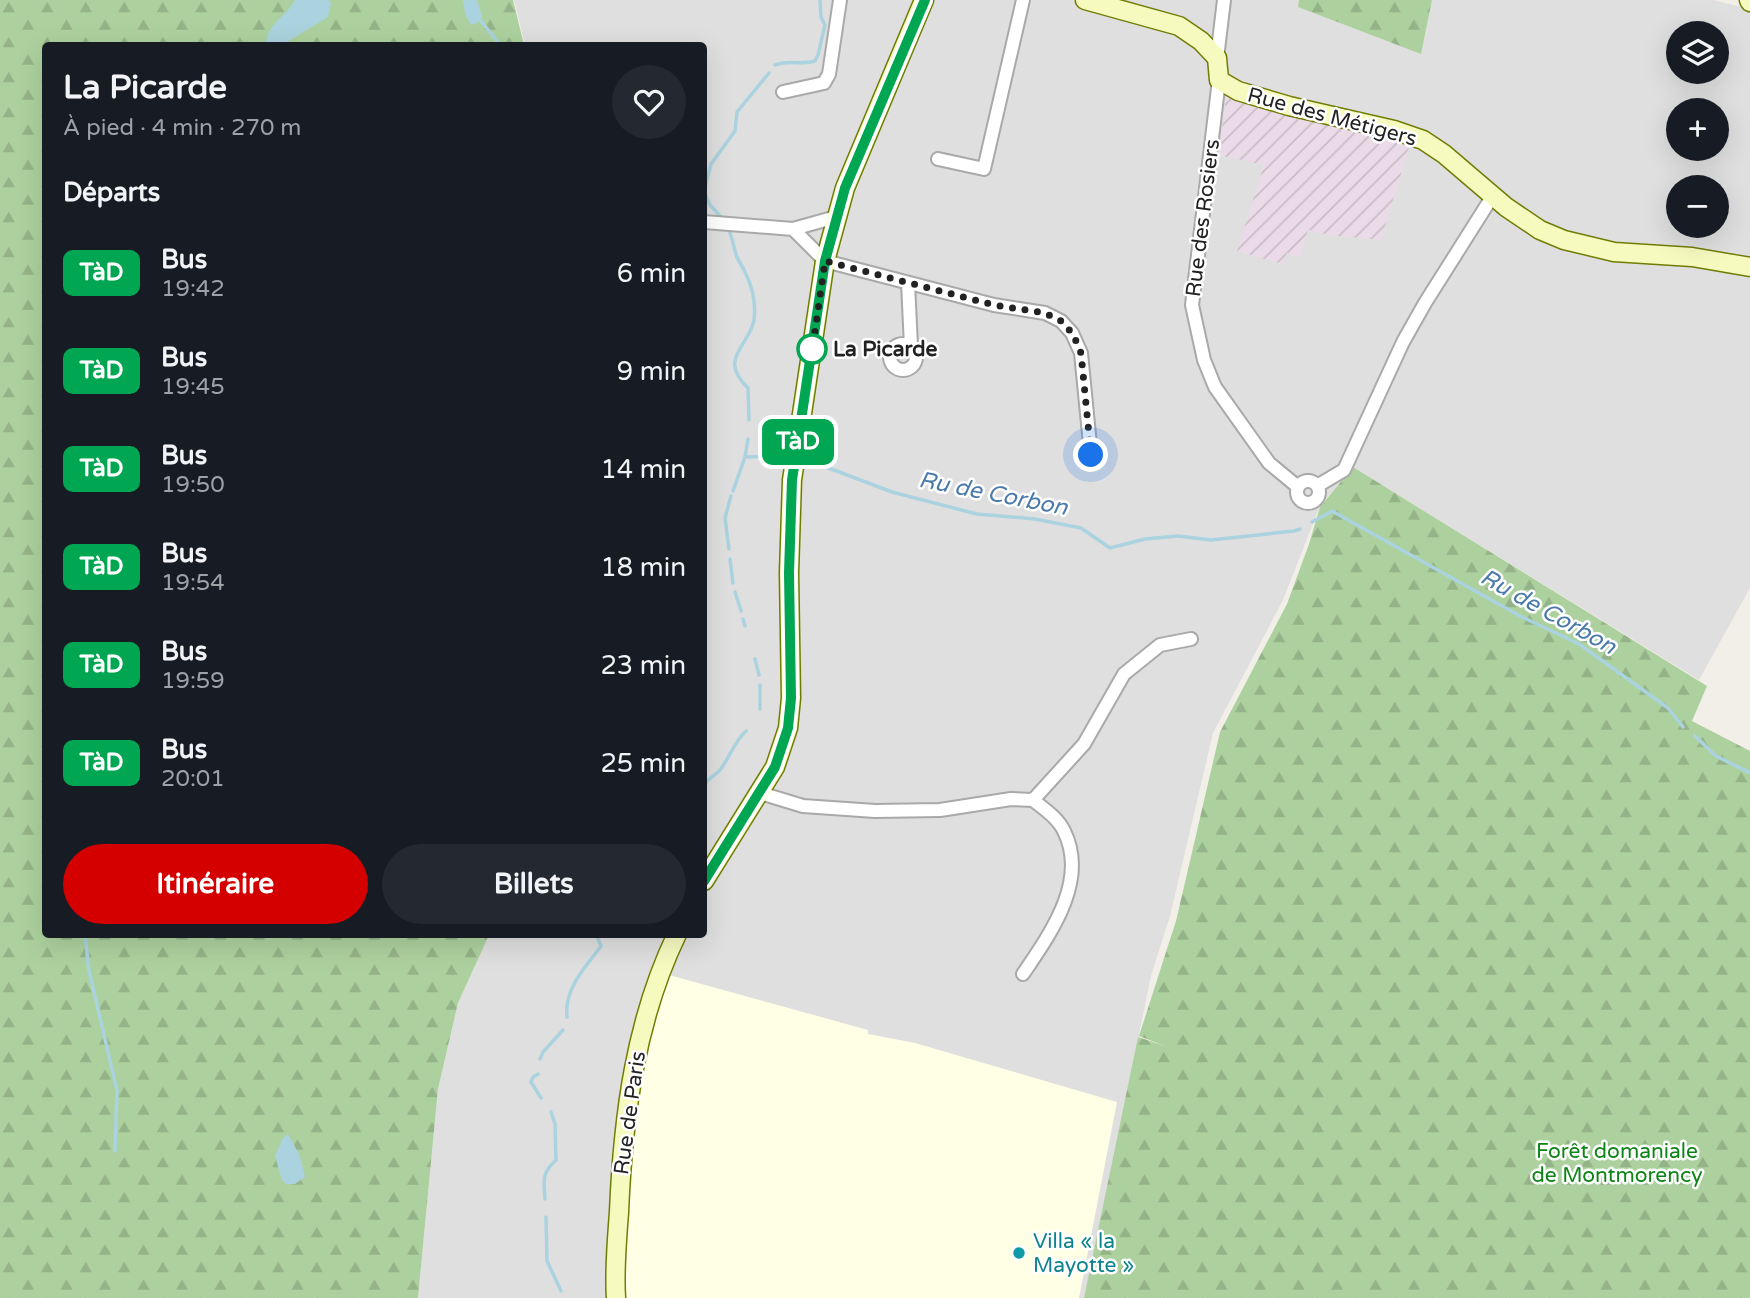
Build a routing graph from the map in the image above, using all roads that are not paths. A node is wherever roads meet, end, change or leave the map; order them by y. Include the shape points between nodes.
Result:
1 (840, 0) edge
2 (924, 0) edge
3 (1023, 0) edge
4 (1085, 0) edge
5 (1224, 0) edge
6 (1217, 58) junction
7 (1219, 80) junction
8 (783, 92) dead end
9 (938, 159) dead end
10 (1492, 197) junction
11 (836, 217) junction
12 (707, 222) edge
13 (793, 229) junction
14 (825, 261) junction
15 (1750, 267) edge
16 (908, 283) junction
17 (911, 346) dead end
18 (1091, 455) dead end
19 (1298, 486) junction
20 (1317, 486) junction
21 (1191, 639) dead end
22 (760, 793) junction
23 (1033, 800) junction
24 (707, 876) edge
25 (675, 938) edge
26 (1023, 974) dead end
27 (616, 1298) edge

1 - 8 street via 824,83
2 - 11 main road
3 - 9 street via 984,169
4 - 6 main road via 1179,26
5 - 6 street, Rue des Rosiers
6 - 7 main road, Rue des Rosiers
7 - 10 main road, Rue des Métigers via 1238,91 1423,140
7 - 19 street, Rue des Rosiers via 1192,305 1215,387 1269,463
10 - 15 main road, Rue des Métigers via 1540,230 1577,244
10 - 20 street via 1403,342 1344,470
11 - 13 street
11 - 14 main road
12 - 13 street
13 - 14 street
14 - 16 street
14 - 22 main road via 792,480 790,720 775,767
16 - 17 street
16 - 18 street via 1045,313 1068,327 1081,353
19 - 20 street via 1307,481
19 - 20 street via 1298,497 1307,503 1316,500
21 - 23 street via 1160,645 1124,674 1084,744
22 - 23 street via 803,806 875,811
22 - 24 main road
23 - 26 street via 1063,829 1072,858 1072,878 1057,919
25 - 27 main road, Rue de Paris via 653,993 626,1105

